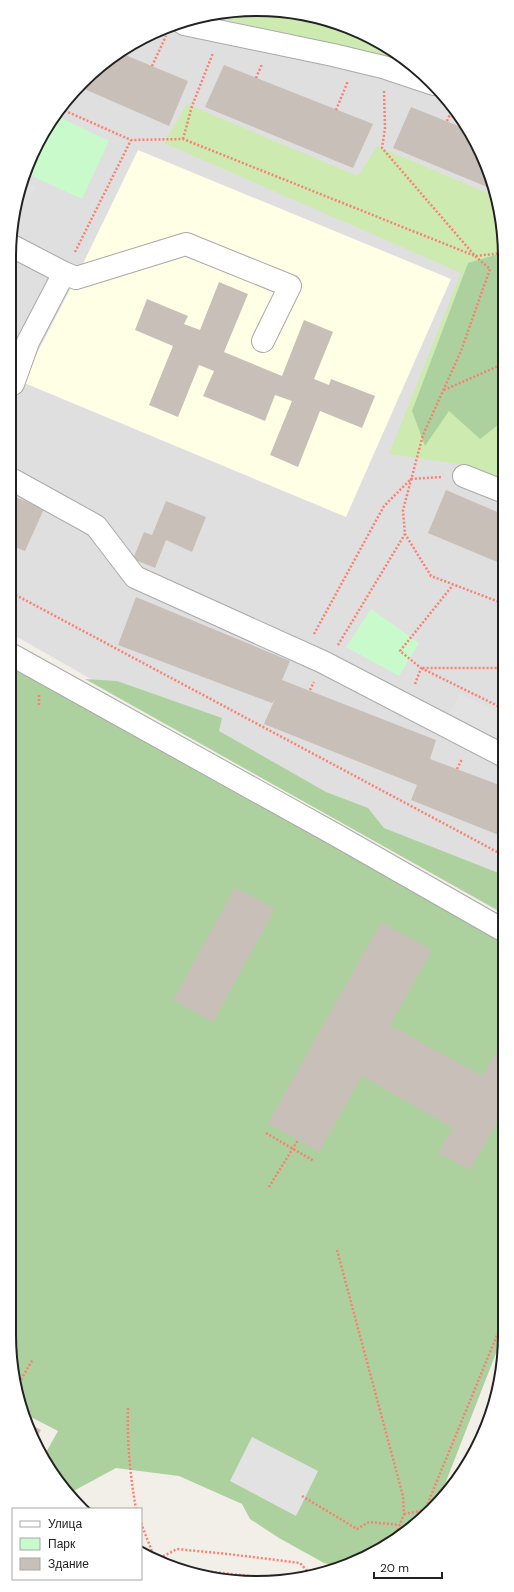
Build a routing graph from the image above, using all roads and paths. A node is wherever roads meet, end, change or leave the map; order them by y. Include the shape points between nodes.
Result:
1 (191, 25) edge
2 (222, 32) junction
3 (168, 33) edge
4 (356, 60) junction
5 (152, 66) dead end
6 (383, 67) junction
7 (419, 79) edge
8 (336, 110) dead end
9 (65, 111) edge
10 (450, 113) edge
11 (447, 121) dead end
12 (183, 139) junction
13 (131, 140) junction
14 (17, 248) edge
15 (498, 254) edge
16 (475, 256) junction
17 (64, 273) junction
18 (263, 341) dead end
19 (498, 366) edge
20 (16, 376) edge
21 (443, 390) junction
22 (464, 476) joint
23 (411, 478) junction
24 (16, 482) edge
25 (498, 489) edge
26 (405, 534) junction
27 (454, 585) junction
28 (16, 595) edge
29 (498, 602) edge
30 (301, 652) junction
31 (16, 657) edge
32 (323, 662) junction
33 (421, 668) junction
34 (498, 668) edge
35 (498, 706) edge
36 (498, 753) edge
37 (498, 852) edge
38 (498, 928) edge
39 (266, 1133) dead end
40 (298, 1140) dead end
41 (293, 1149) junction
42 (314, 1161) dead end
43 (269, 1187) dead end
44 (337, 1250) dead end
45 (498, 1333) edge
46 (32, 1359) dead end
47 (20, 1379) edge
48 (128, 1408) dead end
49 (302, 1496) dead end
50 (425, 1507) edge
51 (136, 1508) edge
52 (422, 1510) edge
53 (404, 1514) junction
54 (400, 1525) junction
55 (142, 1526) edge
56 (398, 1530) edge
57 (152, 1552) edge
58 (162, 1557) edge
59 (306, 1570) edge
60 (216, 1572) edge
61 (224, 1573) joint
62 (241, 1575) edge

1 - 2 lane
2 - 4 lane
2 - 12 path via 192,106
3 - 5 path
4 - 6 lane
4 - 8 path
6 - 7 lane
6 - 16 path via 385,128 382,148
9 - 13 path
10 - 11 path
12 - 13 path
12 - 16 path
13 - 17 path
14 - 17 lane
15 - 16 path
16 - 21 path via 490,269 461,351
17 - 18 lane via 76,278 186,244 290,286
17 - 20 lane via 28,342
19 - 21 path
21 - 23 path via 423,435
22 - 23 path
22 - 25 lane
23 - 26 path via 404,510
23 - 30 path via 384,506 314,634
24 - 30 lane via 96,526 135,577
26 - 27 path via 431,576
26 - 32 path via 333,653
27 - 29 path
27 - 33 path via 400,652
28 - 37 path
30 - 32 lane
31 - 38 lane
32 - 36 lane
33 - 34 path
33 - 35 path
39 - 41 path
40 - 41 path
41 - 42 path
41 - 43 path
44 - 53 path via 403,1496
45 - 50 path
46 - 47 path
48 - 51 path via 127,1441
49 - 54 path via 357,1528 369,1522
52 - 53 path
53 - 54 path
54 - 56 path
55 - 57 path
58 - 59 path via 177,1549 300,1564
60 - 61 path
61 - 62 path

